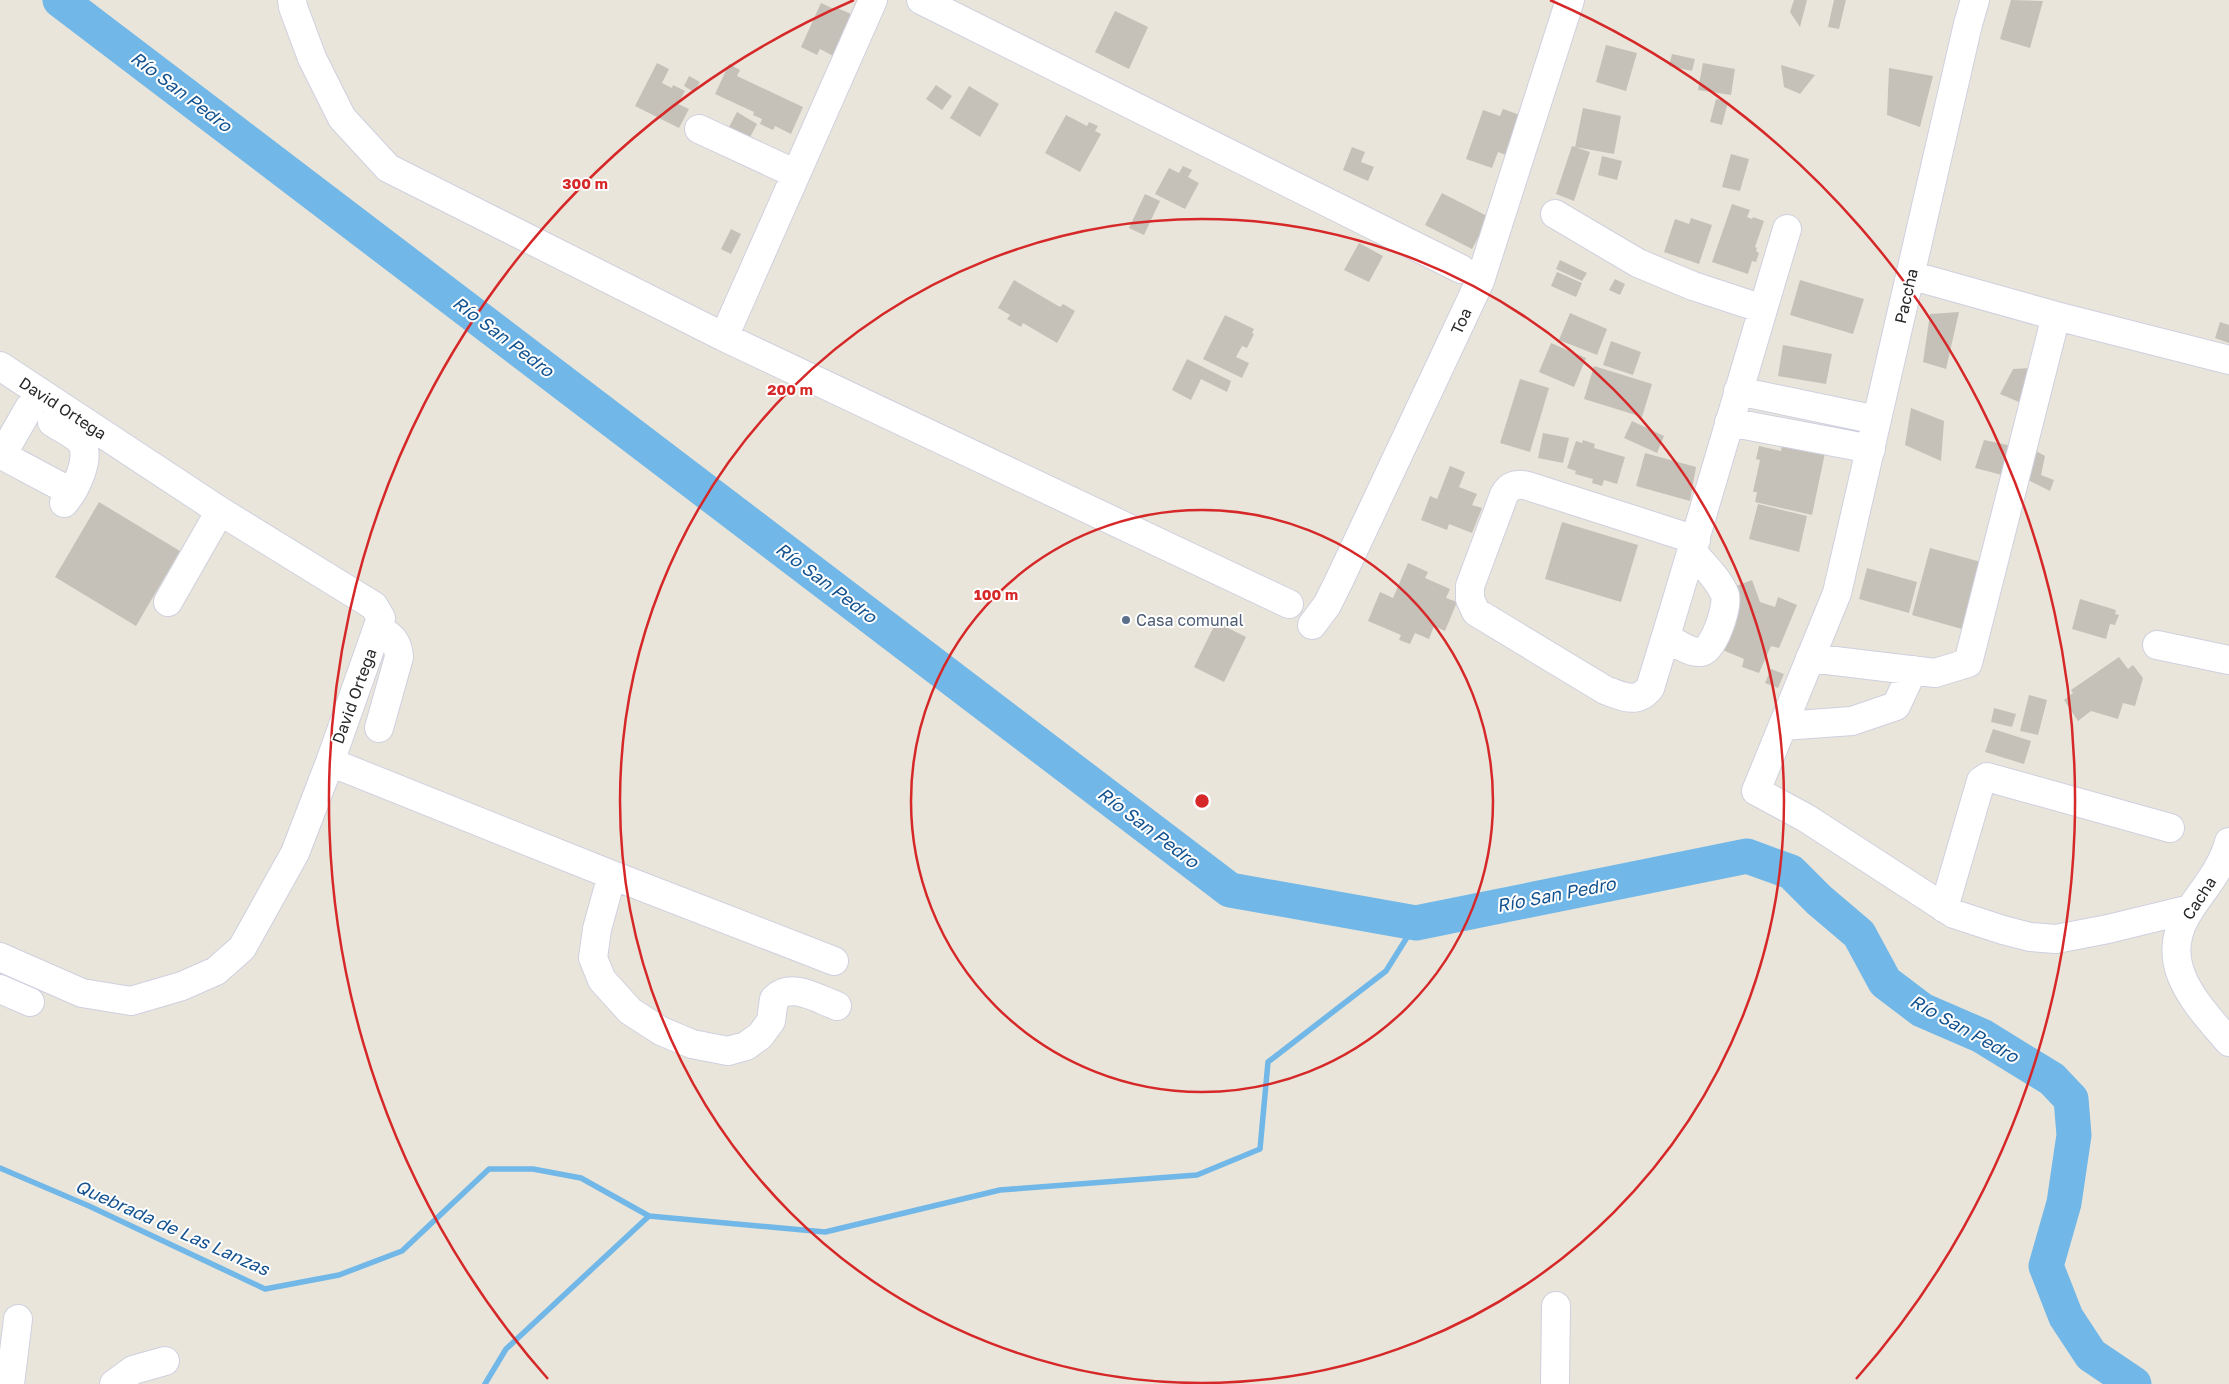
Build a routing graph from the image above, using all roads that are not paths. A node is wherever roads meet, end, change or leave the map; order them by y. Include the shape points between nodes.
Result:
1 (292, 0) edge
2 (873, 0) edge
3 (921, 0) edge
4 (1570, 0) edge
5 (1975, 0) edge
6 (699, 129) dead end
7 (796, 174) junction
8 (1555, 214) dead end
9 (1787, 229) dead end
10 (1461, 269) dead end
11 (1910, 275) junction
12 (1763, 309) junction
13 (2056, 316) junction
14 (724, 336) junction
15 (2229, 360) edge
16 (0, 366) edge
17 (0, 389) edge
18 (1738, 391) junction
19 (29, 408) junction
20 (1877, 420) junction
21 (1729, 422) junction
22 (1871, 450) junction
23 (1, 455) edge
24 (220, 511) junction
25 (1694, 546) junction
26 (168, 602) dead end
27 (1289, 604) dead end
28 (1312, 625) dead end
29 (379, 629) junction
30 (1666, 637) junction
31 (2157, 645) dead end
32 (1810, 658) junction
33 (2229, 660) edge
34 (1914, 670) junction
35 (1783, 726) junction
36 (379, 728) dead end
37 (330, 762) junction
38 (2170, 828) dead end
39 (2227, 851) edge
40 (612, 875) junction
41 (1944, 908) junction
42 (2190, 909) junction
43 (0, 958) edge
44 (834, 961) dead end
45 (0, 989) edge
46 (30, 1002) dead end
47 (836, 1006) dead end
48 (2229, 1042) edge
49 (1556, 1306) dead end
50 (18, 1319) dead end
51 (165, 1361) dead end
52 (10, 1384) edge
53 (114, 1384) edge
54 (1555, 1384) edge

1 - 14 street via 312,58 342,118 388,168
2 - 7 street
3 - 10 street
4 - 28 street, Toa via 1480,281 1338,583
5 - 11 street, Paccha
6 - 7 street
7 - 14 street
8 - 12 street via 1638,263 1693,286
9 - 12 street
11 - 13 street
11 - 20 street, Paccha
12 - 18 street
13 - 15 street
13 - 34 street via 1968,663 1934,673
14 - 27 street
16 - 24 street, David Ortega
17 - 19 street
18 - 20 street
18 - 21 street
19 - 23 street
19 - 23 street via 81,441 85,451 84,467 67,498
20 - 22 street, Paccha
21 - 22 street
21 - 25 street
22 - 32 street, Paccha via 1836,593
24 - 26 street
24 - 29 street, David Ortega via 374,606 381,618
25 - 30 street
25 - 30 street via 1722,588 1726,606 1712,643 1705,651 1691,650
25 - 30 street via 1528,486 1515,485 1504,495 1470,586 1470,598 1476,612 1605,690 1628,699 1641,696 1650,688
29 - 36 street via 398,645 399,657
29 - 37 street, David Ortega
31 - 33 street
32 - 34 street
32 - 35 street, Paccha
34 - 35 street via 1896,706 1852,721
35 - 41 street, Paccha via 1756,792 1806,818
37 - 40 street
37 - 43 street, David Ortega via 295,853 242,948 216,971 182,986 131,1001 82,993
38 - 41 street via 1987,778 1981,781
39 - 42 street, Cacha
40 - 44 street
40 - 47 street via 597,929 593,958 602,980 630,1011 661,1031 692,1044 728,1052 746,1046 760,1036 771,1021 774,999 785,992 794,990
41 - 42 street via 2003,930 2056,939
42 - 48 street, Cacha via 2179,931 2176,956 2183,982
45 - 46 street
49 - 54 street
50 - 52 street
51 - 53 street via 133,1370

